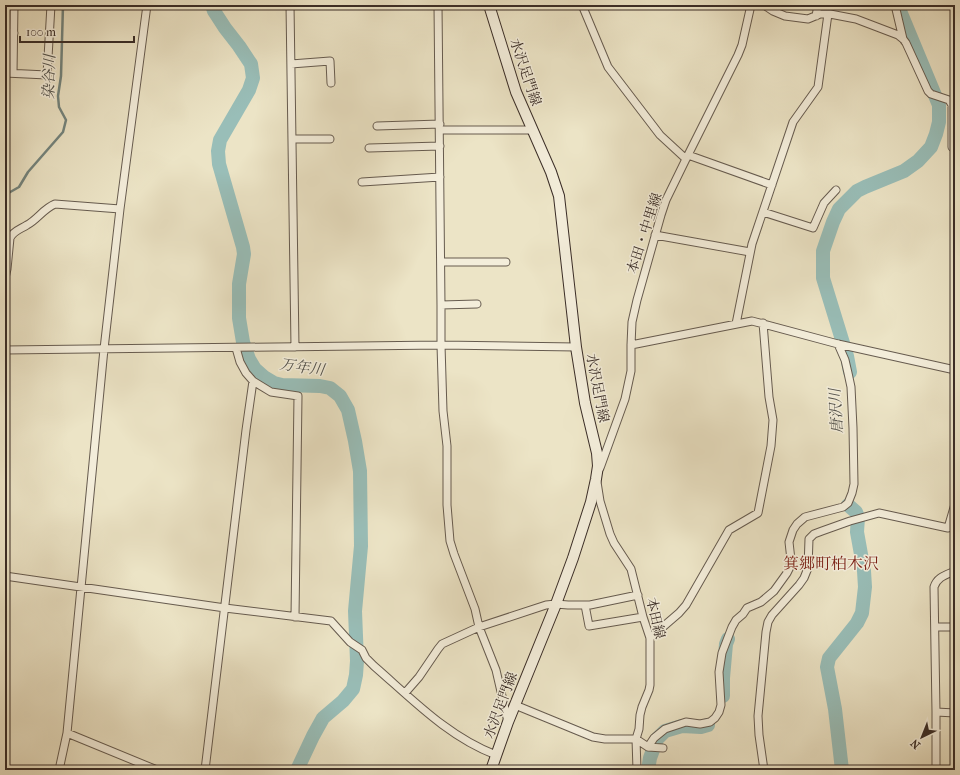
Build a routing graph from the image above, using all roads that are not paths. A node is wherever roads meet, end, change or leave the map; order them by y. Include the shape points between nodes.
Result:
1 (14, 5) edge
2 (51, 5) edge
3 (147, 5) edge
4 (290, 5) edge
5 (438, 5) edge
6 (489, 5) edge
7 (582, 5) edge
8 (752, 5) edge
9 (764, 5) edge
10 (818, 5) edge
11 (895, 5) edge
12 (828, 14) junction
13 (816, 16) junction
14 (5, 33) edge
15 (14, 33) junction
16 (903, 39) junction
17 (291, 64) junction
18 (5, 73) edge
19 (13, 73) junction
20 (331, 82) dead end
21 (377, 126) dead end
22 (440, 127) junction
23 (533, 130) junction
24 (292, 139) junction
25 (330, 139) dead end
26 (440, 146) junction
27 (955, 147) edge
28 (369, 148) dead end
29 (687, 157) junction
30 (440, 177) junction
31 (362, 182) dead end
32 (772, 185) junction
33 (836, 190) dead end
34 (120, 209) junction
35 (763, 212) junction
36 (655, 235) junction
37 (750, 252) junction
38 (441, 262) junction
39 (506, 262) dead end
40 (5, 278) edge
41 (477, 304) dead end
42 (441, 305) junction
43 (763, 323) junction
44 (736, 324) junction
45 (839, 344) junction
46 (441, 345) junction
47 (631, 345) junction
48 (295, 347) junction
49 (576, 347) junction
50 (236, 348) junction
51 (104, 349) junction
52 (5, 350) edge
53 (955, 370) edge
54 (253, 381) junction
55 (596, 479) junction
56 (955, 504) edge
57 (951, 528) edge
58 (955, 571) edge
59 (5, 576) edge
60 (81, 587) junction
61 (638, 595) junction
62 (556, 604) junction
63 (585, 605) junction
64 (224, 608) junction
65 (295, 617) junction
66 (643, 617) junction
67 (478, 627) junction
68 (935, 627) junction
69 (955, 627) edge
70 (650, 638) junction
71 (405, 693) junction
72 (515, 705) junction
73 (936, 712) junction
74 (955, 713) edge
75 (508, 722) junction
76 (67, 733) junction
77 (636, 739) junction
78 (648, 746) junction
79 (663, 748) dead end
80 (495, 765) edge
81 (59, 770) edge
82 (157, 770) edge
83 (205, 770) edge
84 (637, 770) edge
85 (764, 770) edge
86 (936, 770) edge

1 - 15 street
2 - 19 street via 48,75
3 - 34 street
4 - 17 street
5 - 22 street
6 - 23 main road, 水沢足門線 via 516,92
7 - 29 street via 608,67 660,135
8 - 29 street, 本田・中里線 via 738,55
9 - 13 street via 785,16 808,19
10 - 13 street
11 - 16 street
12 - 13 street
12 - 16 street via 856,19
12 - 32 street via 818,87 793,122
14 - 15 street
15 - 19 street
16 - 27 street via 931,94 950,100 952,147
17 - 20 street via 330,61
17 - 24 street
18 - 19 street
21 - 22 street
22 - 23 street
22 - 26 street
23 - 49 main road, 水沢足門線 via 558,196
24 - 25 street
24 - 48 street
26 - 28 street
26 - 30 street
29 - 32 street
29 - 36 street, 本田・中里線 via 666,200
30 - 31 street
30 - 38 street
32 - 35 street
33 - 35 street via 824,203 813,228
34 - 40 street via 55,204 49,207 11,235
34 - 51 street
35 - 37 street
36 - 37 street
36 - 47 street, 本田・中里線 via 632,322
37 - 44 street
38 - 39 street
38 - 42 street
41 - 42 street
42 - 46 street
43 - 44 street via 752,321
43 - 45 street
43 - 70 street via 773,420 771,446 758,513 729,530 686,605
44 - 47 street
45 - 53 street
45 - 78 street via 851,387 854,484 848,504 805,517 797,524 789,542 791,560 788,573 774,591 761,602 747,608 736,620 722,653 719,672 721,705 715,718 710,722 686,722 665,729
46 - 48 street
46 - 49 street
46 - 67 street via 447,446 448,530 454,554 475,608
47 - 55 street, 本田・中里線 via 631,371 625,399
48 - 50 street
49 - 55 main road, 水沢足門線 via 585,403 597,453
50 - 51 street
50 - 54 street via 240,362
51 - 52 street
51 - 60 street
54 - 64 street
54 - 65 street via 271,392 298,396
55 - 61 street, 本田線 via 610,534 631,569
55 - 62 main road, 水沢足門線 via 580,537
56 - 57 street
57 - 85 street via 879,513 822,531 809,539 808,568 804,578 772,615 767,627 758,716
58 - 68 street via 941,578 934,587
59 - 60 street
60 - 64 street
60 - 76 street
61 - 63 street
61 - 66 street, 本田線
62 - 63 street
62 - 67 street
62 - 72 main road, 水沢足門線
63 - 66 street via 589,626
64 - 65 street
64 - 83 street
65 - 71 street via 331,621 350,642 362,650 374,666
66 - 70 street, 本田線
67 - 71 street via 442,644
67 - 75 street via 496,670
68 - 69 street
68 - 73 street
70 - 77 street, 本田線 via 650,685 642,707
71 - 80 street via 439,723 486,752
72 - 75 main road, 水沢足門線
72 - 77 street via 593,737
73 - 74 street
73 - 86 street
75 - 80 main road, 水沢足門線
76 - 81 street
76 - 82 street
77 - 78 street
77 - 84 street, 本田線
78 - 79 street

